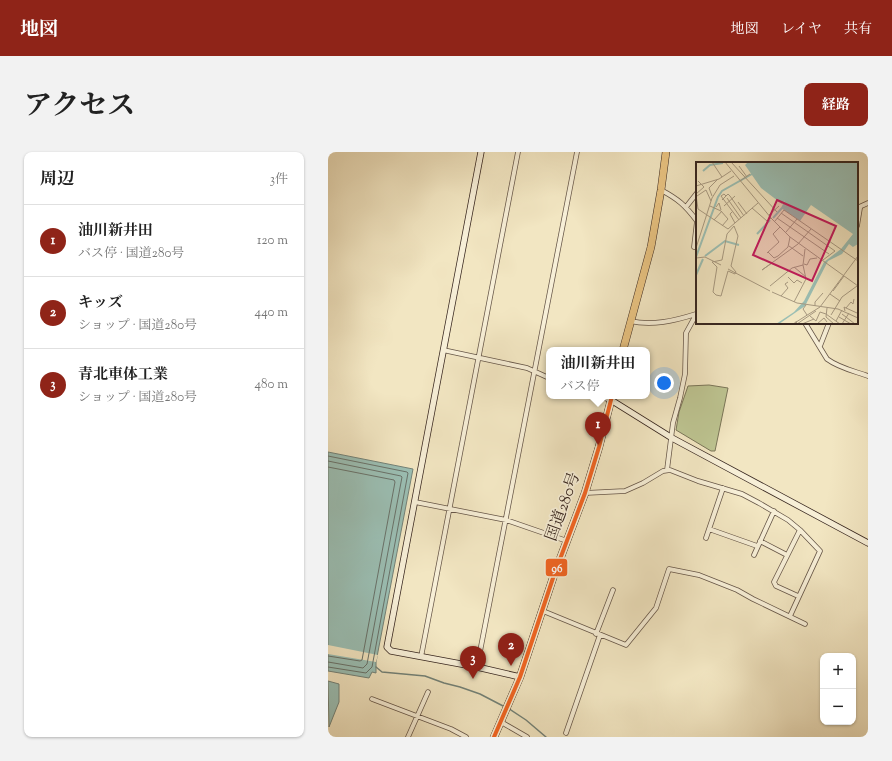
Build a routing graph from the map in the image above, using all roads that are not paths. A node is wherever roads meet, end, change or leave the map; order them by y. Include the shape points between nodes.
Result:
1 (481, 152) edge
2 (518, 152) edge
3 (577, 152) edge
4 (666, 152) edge
5 (661, 190) junction
6 (696, 194) edge
7 (868, 203) edge
8 (686, 207) junction
9 (858, 208) edge
10 (696, 219) edge
11 (696, 229) edge
12 (696, 247) edge
13 (696, 314) edge
14 (630, 322) junction
15 (805, 324) edge
16 (829, 324) edge
17 (820, 346) junction
18 (624, 347) edge
19 (443, 350) junction
20 (479, 357) junction
21 (534, 371) junction
22 (868, 376) edge
23 (546, 377) edge
24 (611, 399) edge
25 (613, 399) edge
26 (672, 438) junction
27 (667, 470) junction
28 (723, 488) junction
29 (585, 493) junction
30 (415, 502) junction
31 (450, 509) junction
32 (774, 512) junction
33 (506, 520) junction
34 (709, 529) junction
35 (800, 530) junction
36 (706, 538) dead end
37 (567, 541) junction
38 (760, 541) junction
39 (868, 543) edge
40 (758, 546) junction
41 (754, 555) dead end
42 (787, 555) junction
43 (613, 590) dead end
44 (798, 596) junction
45 (543, 611) junction
46 (790, 616) junction
47 (805, 624) dead end
48 (598, 634) junction
49 (421, 657) junction
50 (478, 667) junction
51 (520, 677) junction
52 (428, 692) dead end
53 (372, 698) dead end
54 (417, 716) junction
55 (501, 722) junction
56 (566, 733) dead end
57 (408, 737) edge
58 (466, 737) edge
59 (494, 737) edge
60 (527, 737) edge

1 - 19 street
2 - 20 street
3 - 21 street
4 - 5 highway
5 - 8 street
5 - 14 highway via 652,247
6 - 8 street
7 - 9 street
8 - 10 street
11 - 12 street
13 - 14 street via 676,321 643,324
13 - 26 street via 686,333 685,374 673,423
14 - 18 highway
15 - 17 street
16 - 17 street
17 - 22 street via 832,363
19 - 20 street
19 - 30 street
20 - 21 street
20 - 31 street
21 - 23 street
21 - 33 street
24 - 29 highway, 国道280号
25 - 26 street
26 - 27 street
26 - 39 street
27 - 28 street
27 - 29 street via 625,491
28 - 32 street via 742,494
28 - 34 street
29 - 37 highway, 国道280号
30 - 31 street
30 - 49 street via 387,643 391,651
31 - 33 street
31 - 49 street
32 - 35 street
32 - 38 street
33 - 37 street
33 - 50 street
34 - 36 street
34 - 40 street
35 - 42 street
35 - 44 street via 820,551
37 - 45 highway, 国道280号
38 - 40 street
38 - 42 street
40 - 41 street
42 - 44 street via 774,582 776,586
43 - 48 street
44 - 46 street
45 - 48 street
45 - 51 highway, 国道280号
46 - 47 street
46 - 48 street via 699,575 669,569 656,608 626,645
48 - 56 street
49 - 50 street
50 - 51 street
51 - 55 highway, 国道280号
52 - 54 street
53 - 54 street
54 - 57 street
54 - 58 street
55 - 59 highway, 国道280号
55 - 60 street

